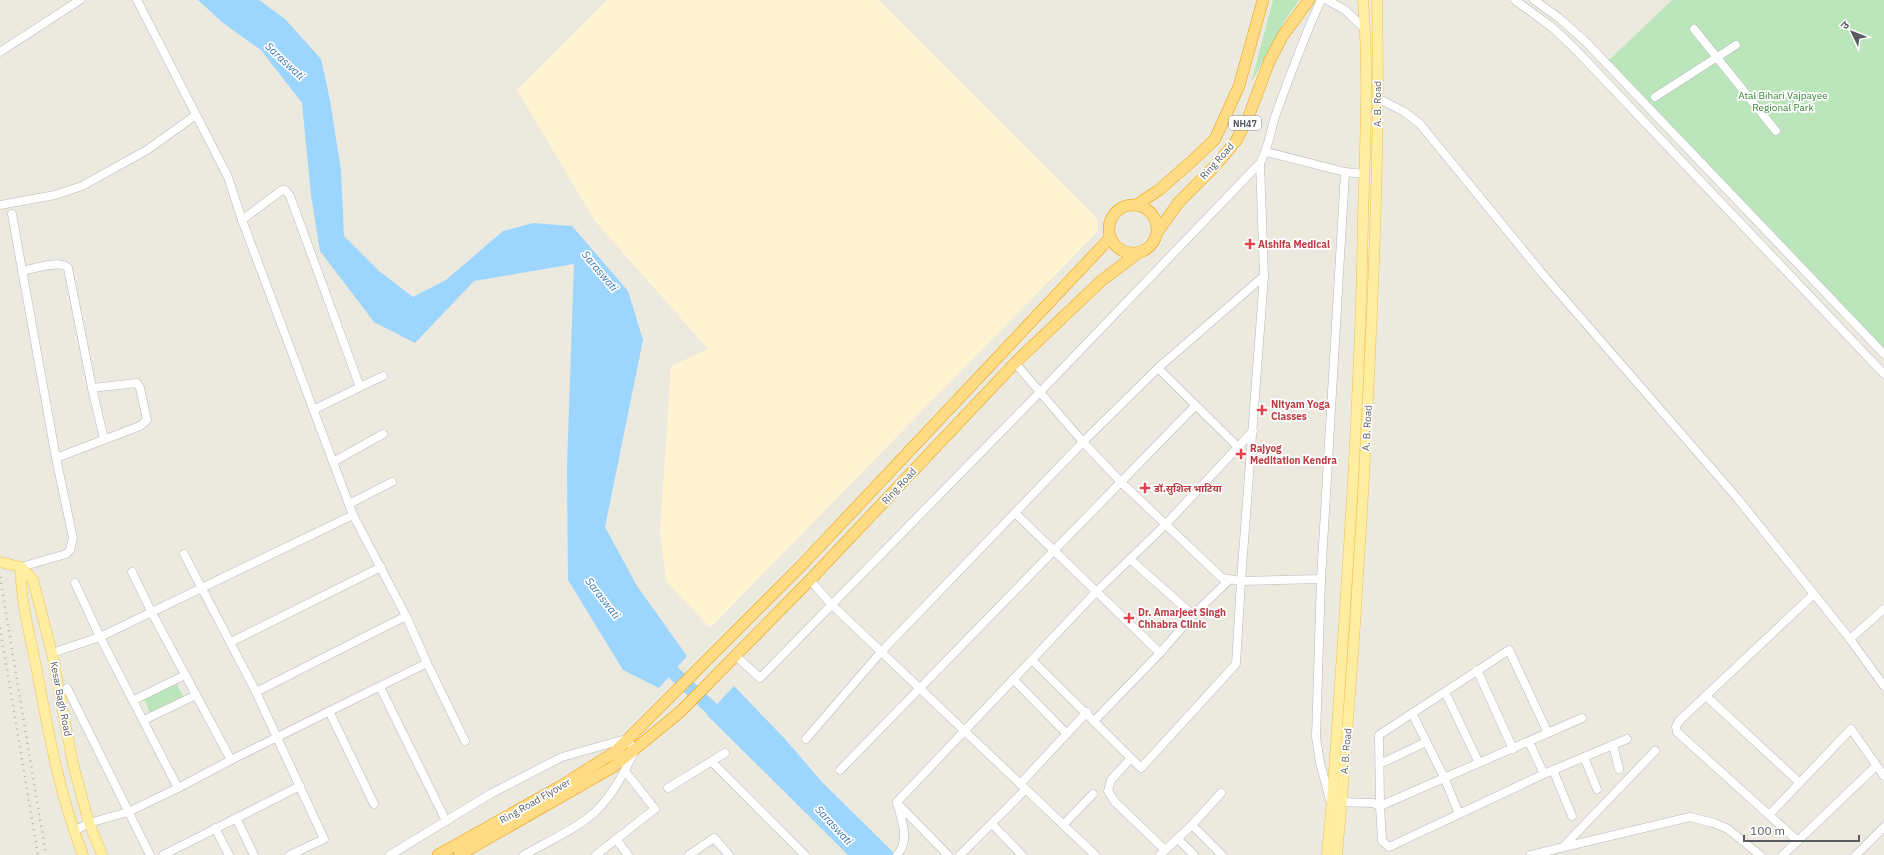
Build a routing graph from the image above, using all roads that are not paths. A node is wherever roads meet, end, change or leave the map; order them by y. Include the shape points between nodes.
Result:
1 (80, 0) edge
2 (137, 0) edge
3 (1263, 0) edge
4 (1309, 0) edge
5 (1321, 0) edge
6 (1327, 0) edge
7 (1363, 0) edge
8 (1377, 0) edge
9 (1515, 0) edge
10 (1534, 0) edge
11 (1365, 29) junction
12 (1694, 29) dead end
13 (1736, 45) dead end
14 (0, 52) edge
15 (1716, 57) junction
16 (1656, 97) dead end
17 (1378, 98) junction
18 (196, 115) junction
19 (1776, 131) dead end
20 (1267, 152) junction
21 (1260, 163) junction
22 (1345, 172) junction
23 (1364, 174) junction
24 (0, 205) edge
25 (1136, 205) junction
26 (12, 214) dead end
27 (242, 220) junction
28 (1158, 231) junction
29 (1110, 238) junction
30 (1138, 254) junction
31 (22, 271) junction
32 (1264, 276) junction
33 (1884, 354) edge
34 (1015, 363) junction
35 (1158, 368) junction
36 (1884, 374) edge
37 (383, 376) dead end
38 (360, 387) junction
39 (92, 388) junction
40 (1041, 391) junction
41 (1195, 406) junction
42 (313, 410) junction
43 (1253, 431) junction
44 (383, 434) dead end
45 (104, 440) junction
46 (1083, 442) junction
47 (1238, 447) junction
48 (56, 458) junction
49 (333, 462) junction
50 (392, 482) dead end
51 (1121, 482) junction
52 (349, 504) junction
53 (1015, 513) junction
54 (353, 515) junction
55 (1166, 524) junction
56 (1054, 550) junction
57 (184, 554) dead end
58 (1130, 559) junction
59 (0, 562) edge
60 (21, 567) junction
61 (381, 567) junction
62 (132, 572) dead end
63 (1321, 579) junction
64 (810, 580) junction
65 (1229, 580) junction
66 (1241, 581) junction
67 (76, 583) dead end
68 (201, 588) junction
69 (1097, 591) junction
70 (1814, 594) junction
71 (831, 604) junction
72 (1884, 609) edge
73 (152, 613) junction
74 (1193, 615) junction
75 (406, 616) junction
76 (100, 637) junction
77 (1850, 639) junction
78 (231, 642) junction
79 (881, 652) junction
80 (52, 653) junction
81 (1160, 653) junction
82 (736, 656) junction
83 (1032, 660) junction
84 (427, 663) junction
85 (1477, 670) junction
86 (185, 674) junction
87 (1014, 679) junction
88 (1884, 686) edge
89 (380, 687) junction
90 (67, 688) dead end
91 (919, 688) junction
92 (256, 692) junction
93 (1445, 692) junction
94 (196, 696) junction
95 (1706, 696) junction
96 (134, 700) junction
97 (329, 711) junction
98 (1087, 712) junction
99 (1412, 713) junction
100 (1582, 718) dead end
101 (144, 720) junction
102 (1095, 720) junction
103 (664, 724) joint
104 (964, 731) junction
105 (1548, 733) junction
106 (1067, 734) junction
107 (277, 737) junction
108 (626, 739) junction
109 (806, 739) dead end
110 (1627, 739) dead end
111 (465, 741) dead end
112 (1426, 742) junction
113 (1529, 742) junction
114 (1613, 744) junction
115 (1513, 748) junction
116 (635, 750) junction
117 (1655, 751) dead end
118 (724, 753) dead end
119 (1584, 757) junction
120 (1131, 758) junction
121 (230, 760) junction
122 (712, 762) junction
123 (1479, 763) junction
124 (1380, 764) junction
125 (1876, 766) junction
126 (1619, 769) dead end
127 (840, 770) dead end
128 (1553, 770) junction
129 (625, 771) junction
130 (1544, 774) junction
131 (1884, 776) edge
132 (1444, 777) junction
133 (1800, 783) junction
134 (300, 786) junction
135 (1022, 787) junction
136 (178, 788) junction
137 (668, 788) dead end
138 (1596, 789) dead end
139 (1221, 793) dead end
140 (1093, 794) dead end
141 (896, 802) junction
142 (1336, 803) junction
143 (374, 804) dead end
144 (1380, 806) junction
145 (128, 812) junction
146 (1459, 814) junction
147 (1769, 815) junction
148 (1572, 816) dead end
149 (236, 818) junction
150 (446, 822) junction
151 (89, 823) junction
152 (992, 824) junction
153 (1192, 824) junction
154 (1063, 825) junction
155 (1884, 827) edge
156 (215, 828) junction
157 (74, 831) junction
158 (616, 839) junction
159 (1178, 839) junction
160 (1798, 841) junction
161 (1564, 846) junction
162 (1162, 852) edge
163 (899, 853) edge
164 (83, 855) edge
165 (102, 855) edge
166 (150, 855) edge
167 (162, 855) edge
168 (229, 855) edge
169 (254, 855) edge
170 (290, 855) edge
171 (390, 855) edge
172 (438, 855) edge
173 (459, 855) edge
174 (524, 855) edge
175 (596, 855) edge
176 (628, 855) edge
177 (689, 855) edge
178 (729, 855) edge
179 (805, 855) edge
180 (948, 855) edge
181 (960, 855) edge
182 (1022, 855) edge
183 (1095, 855) edge
184 (1194, 855) edge
185 (1222, 855) edge
186 (1327, 855) edge
187 (1337, 855) edge
188 (1531, 855) edge
189 (1760, 855) edge
190 (1783, 855) edge
191 (1856, 855) edge

1 - 14 street
2 - 18 street
3 - 25 highway via 1239,86 1215,139 1159,190
4 - 28 highway, Ring Road / NH47 via 1282,37 1269,62 1248,118 1236,141 1179,202
5 - 20 street via 1298,50 1271,127
6 - 11 street via 1345,10
7 - 11 main road, A. B. Road
8 - 17 main road, A. B. Road
9 - 36 street via 1553,28 1576,50
10 - 33 street via 1585,41
11 - 23 main road, A. B. Road
12 - 15 street
13 - 15 street
15 - 16 street
15 - 19 street
17 - 70 street via 1403,111 1420,124 1541,272 1738,499
17 - 142 main road, A. B. Road via 1369,379 1355,637
18 - 24 street via 147,150 82,186 54,195
18 - 27 street via 228,176
20 - 21 street
20 - 22 street
21 - 32 street
21 - 40 street
22 - 23 street
22 - 63 street
23 - 142 main road, A. B. Road via 1359,367
25 - 28 highway via 1142,206 1152,214
25 - 29 highway via 1126,206 1116,212 1109,224
26 - 31 street
27 - 38 street via 277,193 285,190 288,192
27 - 42 street
28 - 30 highway, NH47 via 1152,245
29 - 30 highway via 1118,249
29 - 108 highway, Ring Road Flyover via 802,564 655,713
30 - 34 highway, Ring Road via 1101,281
31 - 39 street via 59,263 68,268
31 - 48 street
32 - 35 street
32 - 43 street
34 - 40 street
34 - 64 highway, Ring Road
35 - 41 street
35 - 46 street
37 - 38 street
38 - 42 street
39 - 45 street
39 - 45 street via 134,383 140,388 147,420 145,424
40 - 46 street
40 - 71 street
41 - 47 street
41 - 51 street
42 - 49 street
43 - 47 street
43 - 66 street
44 - 49 street
45 - 48 street
46 - 51 street
46 - 53 street
47 - 55 street
48 - 60 street via 73,543 70,550 59,557
49 - 52 street
50 - 52 street
51 - 55 street
51 - 56 street
52 - 54 street
53 - 56 street
53 - 79 street
54 - 61 street
54 - 68 street
55 - 58 street
55 - 65 street via 1222,578
56 - 69 street
56 - 91 street
57 - 68 street
58 - 69 street
58 - 74 street
59 - 60 main road
60 - 80 main road, Kesar Bagh Road via 33,580
60 - 157 main road via 21,581 49,736 59,782
61 - 75 street
61 - 78 street
62 - 73 street
63 - 66 street
63 - 142 street via 1316,737 1320,763
64 - 71 street
64 - 82 highway, Ring Road
65 - 66 street
65 - 74 street
66 - 120 street via 1236,664 1141,768
67 - 76 street
68 - 73 street
68 - 78 street
69 - 81 street
69 - 83 street
70 - 77 street
70 - 95 street
71 - 79 street
71 - 82 street via 760,678
72 - 77 street
73 - 76 street
73 - 86 street
74 - 81 street
75 - 84 street
75 - 92 street
76 - 80 street
76 - 96 street
77 - 88 street
78 - 92 street
79 - 91 street
79 - 109 street
80 - 151 main road, Kesar Bagh Road via 73,764
81 - 102 street
82 - 103 highway, Ring Road via 680,712
83 - 87 street
83 - 98 street
84 - 89 street
84 - 111 street
85 - 93 street
85 - 105 street via 1509,650
85 - 115 street
86 - 94 street
86 - 96 street
87 - 104 street
87 - 106 street
89 - 97 street
89 - 150 street
90 - 145 street
91 - 104 street
91 - 127 street
92 - 107 street
93 - 99 street
93 - 123 street
94 - 101 street
94 - 121 street
95 - 133 street
95 - 147 street via 1679,721 1677,732
96 - 101 street
97 - 107 street
97 - 143 street
98 - 102 street
98 - 106 street
99 - 112 street
99 - 124 street via 1379,735
100 - 105 street
101 - 136 street
102 - 120 street
103 - 116 highway, Ring Road Flyover
104 - 135 street
104 - 141 street
105 - 113 street
106 - 135 street
107 - 121 street
107 - 134 street
108 - 116 street
108 - 150 street via 562,757 492,793
108 - 172 highway, Ring Road Flyover via 615,752 561,786
110 - 114 street
112 - 124 street
112 - 132 street
113 - 115 street
113 - 130 street
114 - 119 street
114 - 126 street
115 - 123 street
116 - 129 street
116 - 173 highway, Ring Road Flyover via 613,767
117 - 161 street
118 - 122 street
119 - 128 street
119 - 138 street
120 - 162 street via 1111,780 1108,791 1115,802
121 - 136 street
122 - 137 street
122 - 179 street
123 - 132 street
124 - 144 street
125 - 131 street
125 - 133 street via 1851,729
125 - 160 street
128 - 130 street
128 - 148 street
129 - 158 street via 655,809
129 - 174 street via 595,812
130 - 146 street
132 - 144 street
132 - 146 street
133 - 147 street
134 - 149 street
134 - 170 street via 324,839
135 - 152 street
135 - 154 street
136 - 145 street
139 - 153 street
140 - 154 street
141 - 163 street via 905,836 904,845
141 - 180 street
142 - 144 street via 1373,803
142 - 186 main road, A. B. Road
142 - 187 main road, A. B. Road
144 - 146 street via 1382,841 1389,847
145 - 151 street
145 - 166 street
147 - 160 street
149 - 156 street
149 - 169 street
150 - 171 street
151 - 157 street
151 - 165 main road, Kesar Bagh Road
152 - 181 street
152 - 182 street
153 - 159 street
153 - 185 street
154 - 183 street
155 - 191 street
156 - 167 street
156 - 168 street
157 - 164 main road
158 - 175 street
158 - 176 street
159 - 162 street
159 - 184 street
160 - 190 street
161 - 188 street
161 - 189 street via 1690,817 1728,829
177 - 178 street via 714,838

